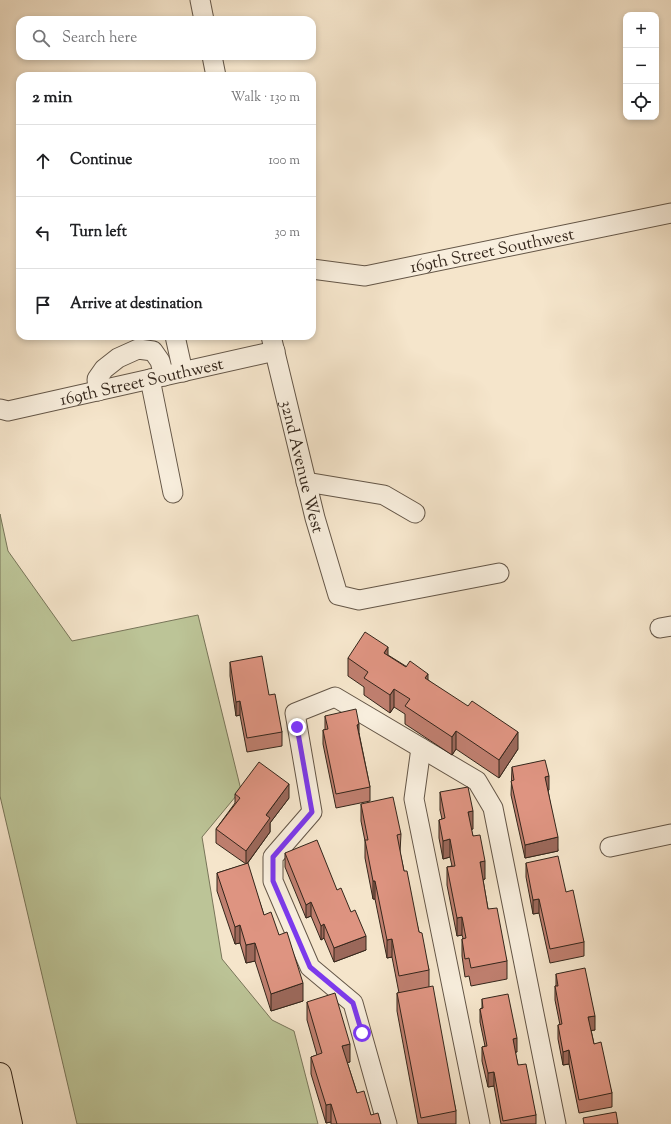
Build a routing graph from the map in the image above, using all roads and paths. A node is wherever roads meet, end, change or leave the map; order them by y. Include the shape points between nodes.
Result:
1 (200, 0) edge
2 (203, 16) edge
3 (213, 60) edge
4 (215, 72) edge
5 (671, 213) edge
6 (316, 270) edge
7 (176, 340) edge
8 (273, 344) edge
9 (183, 372) junction
10 (157, 378) junction
11 (98, 391) junction
12 (4, 410) edge
13 (306, 482) junction
14 (173, 493) dead end
15 (415, 513) dead end
16 (499, 572) dead end
17 (421, 748) junction
18 (671, 834) edge
19 (610, 847) dead end
20 (0, 1074) edge
21 (11, 1124) edge
22 (387, 1124) edge
23 (480, 1124) edge
24 (556, 1124) edge

1 - 2 street
3 - 4 street
5 - 6 street, 169th Street Southwest via 364,276
7 - 9 street
8 - 9 street, 169th Street Southwest
8 - 13 street, 32nd Avenue West
9 - 10 street, 169th Street Southwest
10 - 11 street, 169th Street Southwest
10 - 11 street via 160,361 153,351 138,349 118,358 104,369 98,379
10 - 14 street
11 - 12 street, 169th Street Southwest
13 - 15 street via 384,494
13 - 16 street, 32nd Avenue West via 338,595 359,600
17 - 22 street via 335,697 295,713 312,812 273,857 273,881 310,967 353,1003
17 - 23 street via 414,799
17 - 24 street via 477,781 493,808
18 - 19 street
20 - 21 highway

